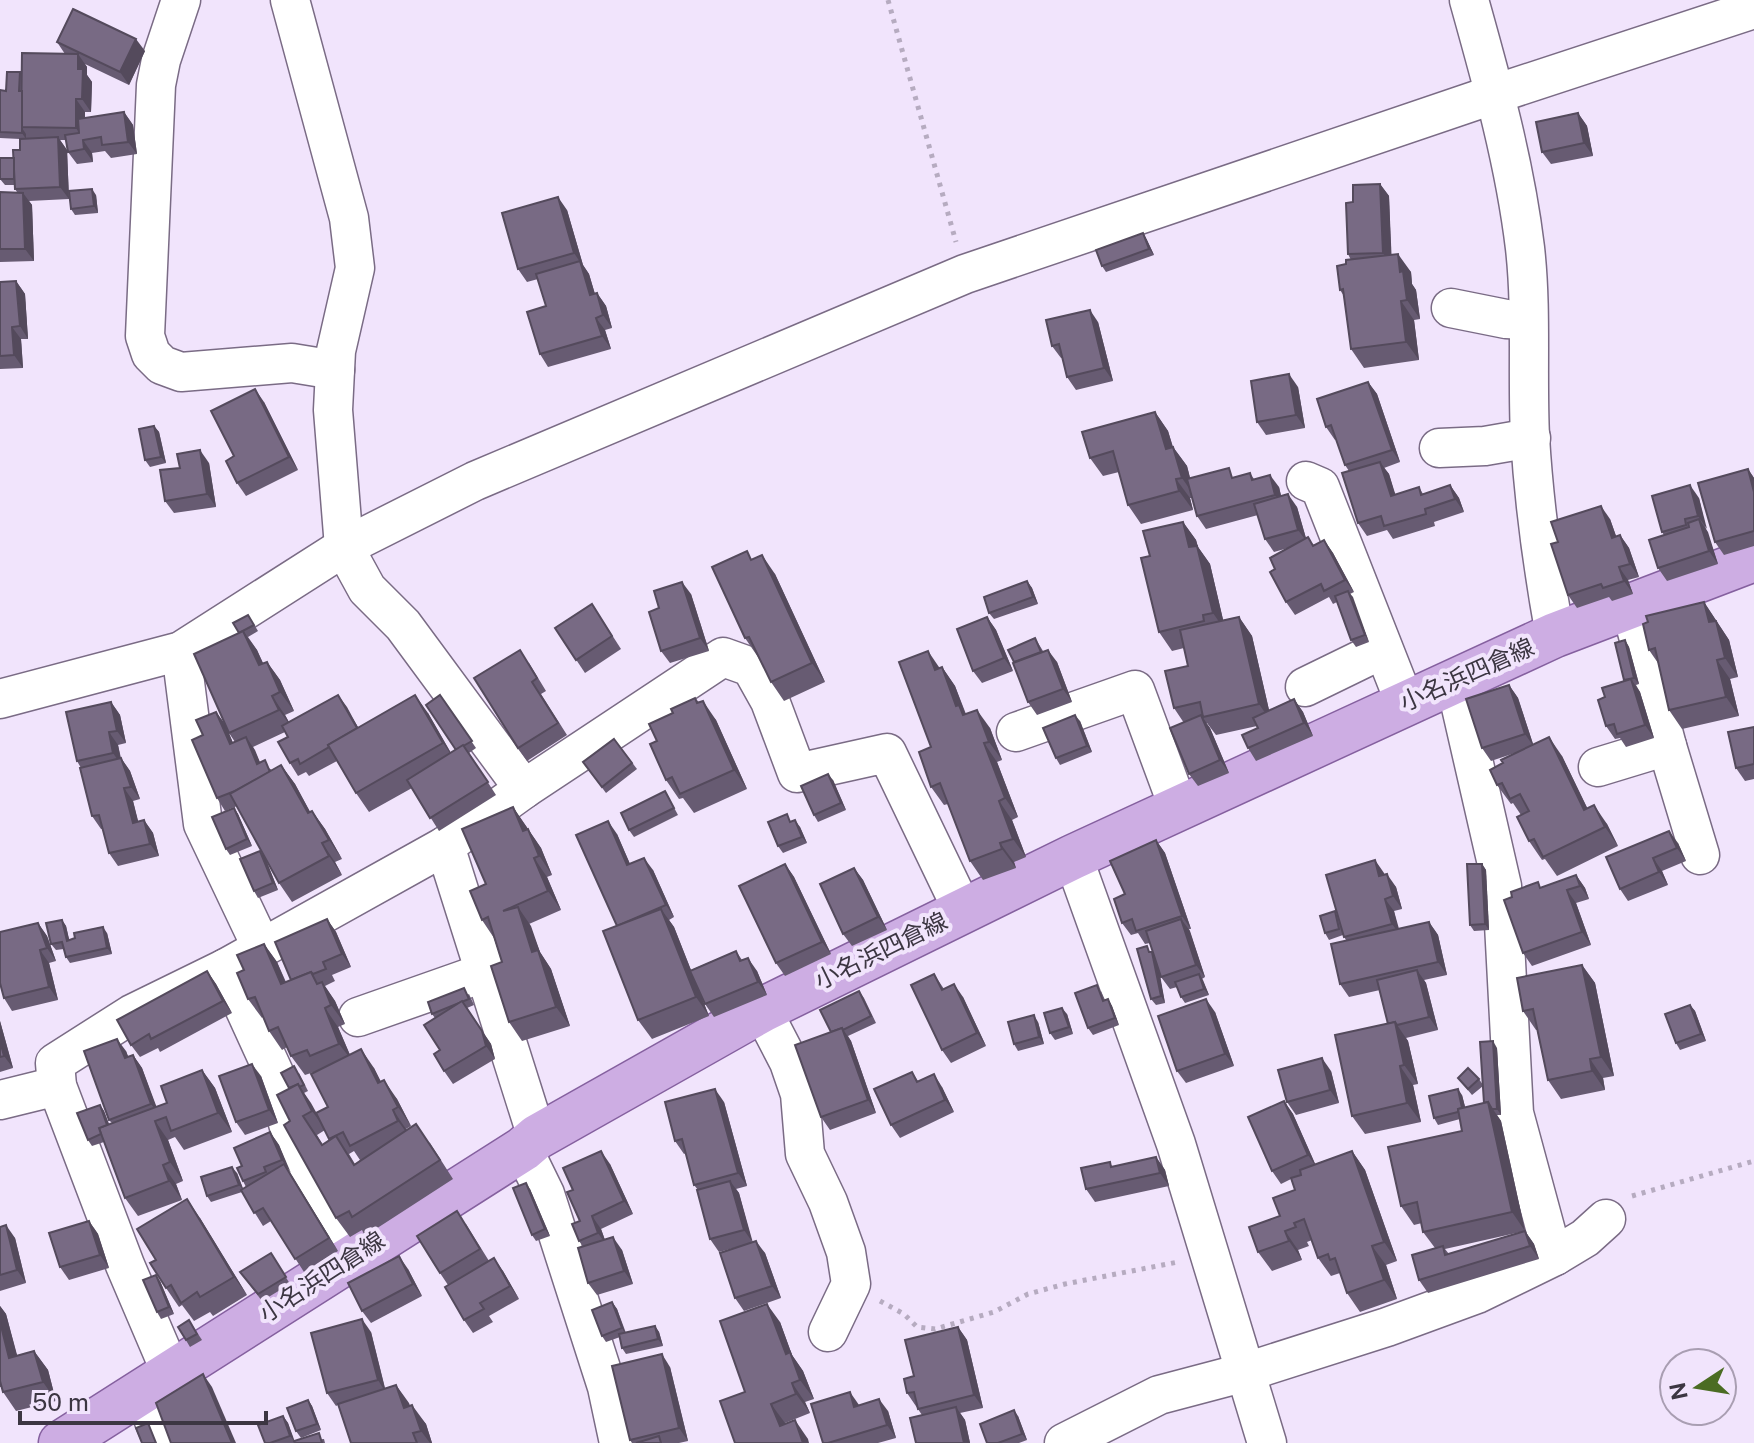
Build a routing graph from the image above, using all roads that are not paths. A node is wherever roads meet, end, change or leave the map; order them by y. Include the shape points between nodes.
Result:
1 (181, 0) edge
2 (290, 0) edge
3 (1469, 0) edge
4 (1754, 9) edge
5 (1495, 94) junction
6 (1451, 308) dead end
7 (1527, 320) junction
8 (335, 370) junction
9 (1531, 438) junction
10 (1439, 448) dead end
11 (1306, 481) dead end
12 (344, 547) junction
13 (1754, 559) edge
14 (1630, 605) junction
15 (1555, 635) junction
16 (1383, 649) junction
17 (181, 651) junction
18 (1455, 681) junction
19 (1305, 687) dead end
20 (0, 699) edge
21 (1405, 703) junction
22 (1016, 732) dead end
23 (1667, 746) junction
24 (1598, 767) dead end
25 (524, 789) junction
26 (1179, 809) junction
27 (445, 846) junction
28 (1700, 855) dead end
29 (1073, 857) junction
30 (963, 911) junction
31 (262, 948) junction
32 (226, 968) junction
33 (483, 973) junction
34 (762, 1010) junction
35 (358, 1017) dead end
36 (57, 1086) junction
37 (0, 1100) edge
38 (530, 1143) junction
39 (1606, 1219) road end
40 (1555, 1256) junction
41 (351, 1258) junction
42 (828, 1332) dead end
43 (1246, 1372) junction
44 (157, 1384) junction
45 (61, 1443) edge
46 (164, 1443) edge
47 (619, 1443) edge
48 (1064, 1443) edge
49 (1267, 1443) edge

1 - 8 street via 156,85 145,336 151,354 181,372 292,363
2 - 8 street via 349,218 355,268
3 - 5 street
4 - 5 street
5 - 7 street via 1518,192
5 - 12 street via 965,274 475,481
6 - 7 street
7 - 9 street
8 - 12 street via 333,410
9 - 10 street
9 - 15 street via 1540,551
11 - 16 street via 1320,487
12 - 17 street
12 - 25 street via 367,589 403,625
13 - 14 main road, 小名浜四倉線
14 - 15 main road, 小名浜四倉線
14 - 23 street
15 - 18 main road, 小名浜四倉線
16 - 19 street
16 - 21 street
17 - 20 street
17 - 31 street via 203,824
18 - 21 main road, 小名浜四倉線
18 - 40 street via 1502,886 1514,1113
21 - 26 main road, 小名浜四倉線
22 - 26 street via 1135,690
23 - 24 street
23 - 28 street
25 - 27 street
25 - 30 street via 723,657 751,667 797,773 887,753
26 - 29 main road, 小名浜四倉線
27 - 31 street
27 - 33 street
29 - 30 main road, 小名浜四倉線
29 - 43 street via 1176,1144
30 - 34 main road, 小名浜四倉線
31 - 32 street
32 - 36 street via 132,1014 55,1063
32 - 41 street via 274,1073 296,1152
33 - 35 street
33 - 38 street
34 - 38 main road, 小名浜四倉線
34 - 42 street via 789,1062 800,1094 805,1154 846,1252 851,1284
36 - 37 street
36 - 44 street via 125,1265
38 - 41 main road, 小名浜四倉線
38 - 47 street via 607,1387
39 - 40 street
40 - 43 street via 1477,1294
41 - 44 main road, 小名浜四倉線
43 - 48 street via 1159,1395
43 - 49 street
44 - 45 main road, 小名浜四倉線
44 - 46 street

